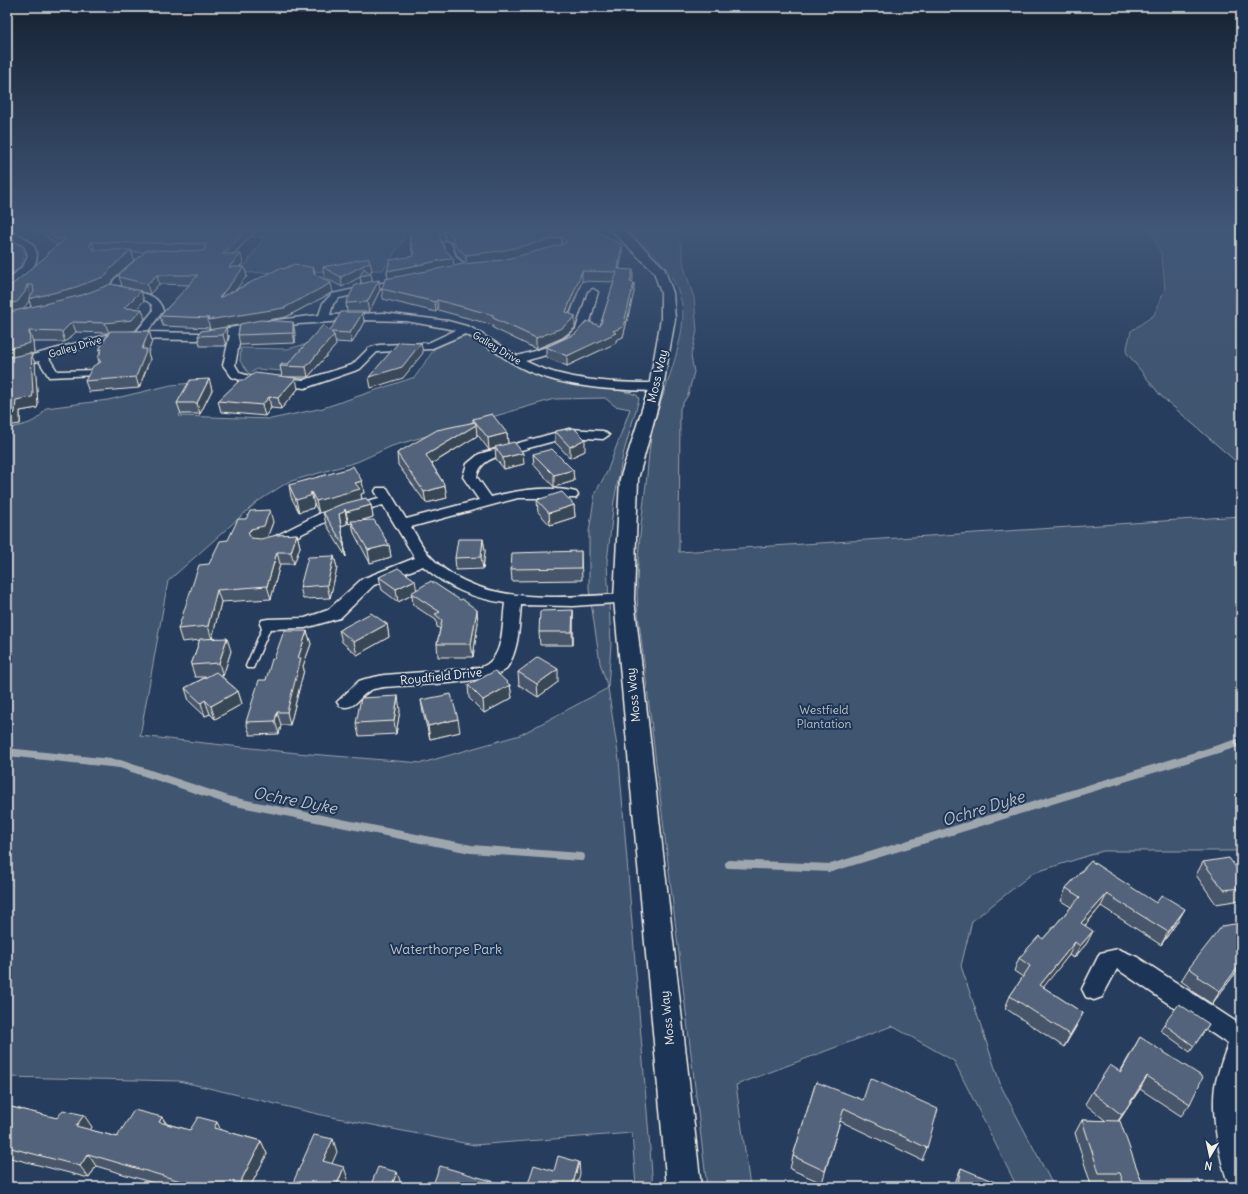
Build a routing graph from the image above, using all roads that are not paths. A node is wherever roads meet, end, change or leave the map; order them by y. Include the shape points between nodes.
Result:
1 (117, 284) edge
2 (393, 284) edge
3 (664, 284) edge
4 (333, 287) dead end
5 (114, 289) junction
6 (593, 292) dead end
7 (344, 293) junction
8 (101, 294) edge
9 (324, 318) junction
10 (466, 329) junction
11 (236, 331) junction
12 (140, 334) junction
13 (42, 356) junction
14 (515, 360) junction
15 (7, 365) edge
16 (97, 372) edge
17 (656, 387) junction
18 (603, 435) dead end
19 (571, 495) dead end
20 (487, 502) junction
21 (402, 525) junction
22 (260, 546) edge
23 (424, 560) junction
24 (624, 599) junction
25 (514, 600) junction
26 (268, 624) joint
27 (250, 666) dead end
28 (346, 702) dead end
29 (1094, 989) dead end
30 (1241, 1039) edge
31 (1241, 1043) edge
32 (1241, 1180) edge
33 (684, 1187) edge

1 - 5 street
2 - 7 street
3 - 17 street, Moss Way via 668,319
4 - 7 street
5 - 8 street
5 - 12 street via 149,298 158,307 158,311
6 - 14 street via 578,334 564,343
7 - 9 street via 330,300
9 - 10 street, Galley Drive via 424,320
9 - 11 street, Galley Drive via 276,323
10 - 11 street via 430,346 379,348 352,369 313,382 297,384 247,379 236,375 229,365
10 - 14 street, Galley Drive
11 - 12 street, Galley Drive via 197,337
12 - 13 street, Galley Drive via 107,338
13 - 15 street, Galley Drive
13 - 16 street via 53,375
14 - 17 street, Galley Drive via 556,376
17 - 24 street, Moss Way via 629,479
18 - 20 street via 569,434 484,457 472,467 470,477
19 - 20 street via 527,493
20 - 21 street
21 - 22 street via 384,495 328,516 279,541
21 - 23 street
23 - 25 street via 447,579 478,592
23 - 26 street via 368,582 334,614 322,619 305,623
24 - 25 street
24 - 33 street, Moss Way
25 - 28 street, Roydfield Drive via 504,656 499,665 491,671 365,685
26 - 27 lane
29 - 30 street via 1108,960 1118,959
31 - 32 street via 1230,1076 1228,1113

